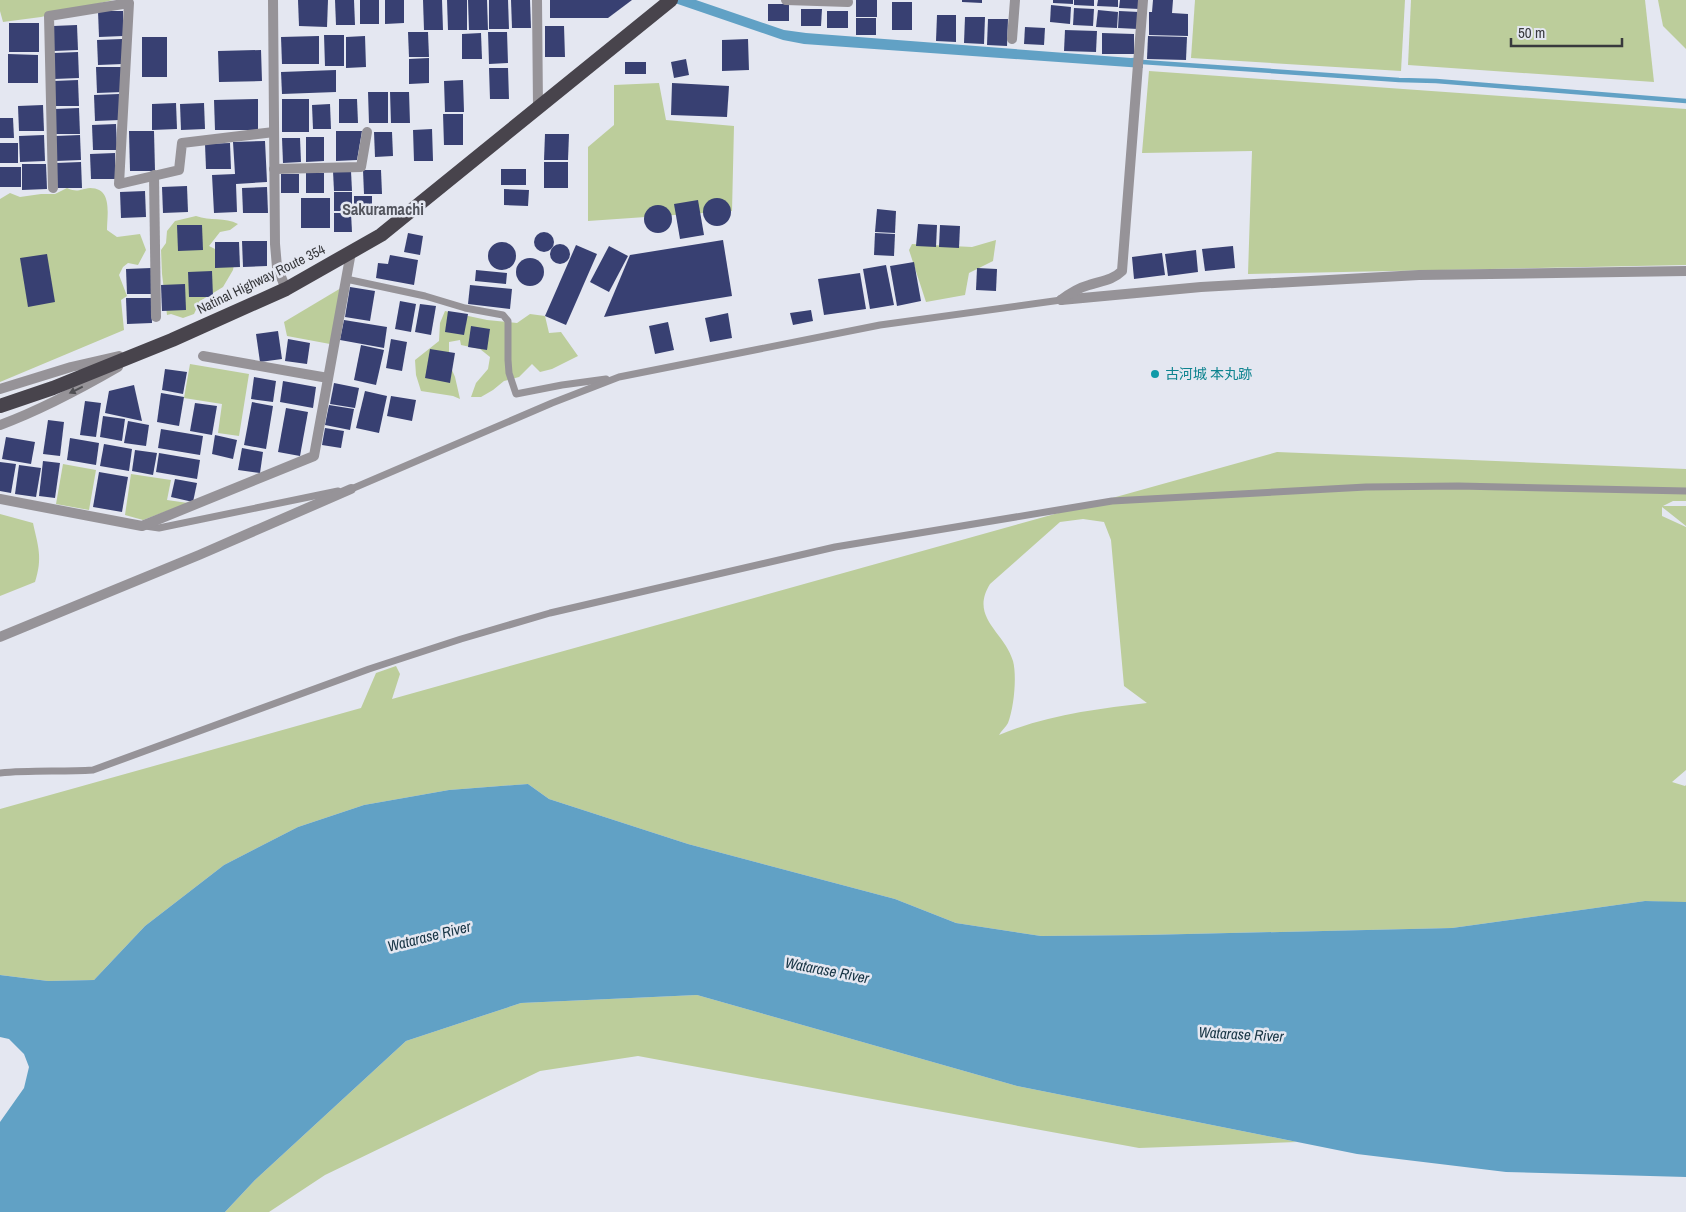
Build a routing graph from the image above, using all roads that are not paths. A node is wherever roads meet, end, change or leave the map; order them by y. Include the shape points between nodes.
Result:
1 (273, 0) edge
2 (537, 0) edge
3 (671, 0) edge
4 (786, 0) edge
5 (1015, 0) edge
6 (1143, 0) edge
7 (848, 2) dead end
8 (1012, 39) dead end
9 (538, 108) junction
10 (274, 132) junction
11 (367, 132) dead end
12 (274, 169) junction
13 (154, 176) junction
14 (53, 188) dead end
15 (351, 252) junction
16 (1686, 271) edge
17 (346, 279) junction
18 (286, 288) junction
19 (1061, 300) junction
20 (156, 317) dead end
21 (149, 349) junction
22 (203, 356) dead end
23 (619, 377) junction
24 (328, 378) junction
25 (0, 389) edge
26 (0, 406) edge
27 (0, 425) edge
28 (351, 489) junction
29 (1686, 491) edge
30 (0, 499) edge
31 (142, 526) junction
32 (0, 636) edge
33 (0, 773) edge

1 - 10 street
2 - 9 street
3 - 9 highway, Natinal Highway Route 354
4 - 7 street
5 - 8 street
6 - 19 street via 1122,271 1110,279 1071,292
9 - 15 highway, Natinal Highway Route 354 via 381,235
10 - 12 street
10 - 13 street via 182,144 179,170
11 - 12 street via 360,167
12 - 18 street via 274,244 277,267
13 - 14 street via 120,184 129,3 49,16
13 - 20 street
15 - 17 street
15 - 18 highway, Natinal Highway Route 354
16 - 19 street via 1419,275 1201,287
17 - 23 lane via 503,315 508,321 509,373 516,394
17 - 24 street
18 - 21 highway, Natinal Highway Route 354
19 - 23 lane via 880,325
21 - 25 street via 71,367
21 - 26 highway, Natinal Highway Route 354
21 -> 27 street via 82,388
22 - 24 street
23 - 28 lane
24 - 31 street via 314,456
28 - 31 lane via 160,528
28 - 32 street
29 - 33 lane via 1366,486 1112,501 956,526 835,547 550,613 376,666 93,770
30 - 31 street

